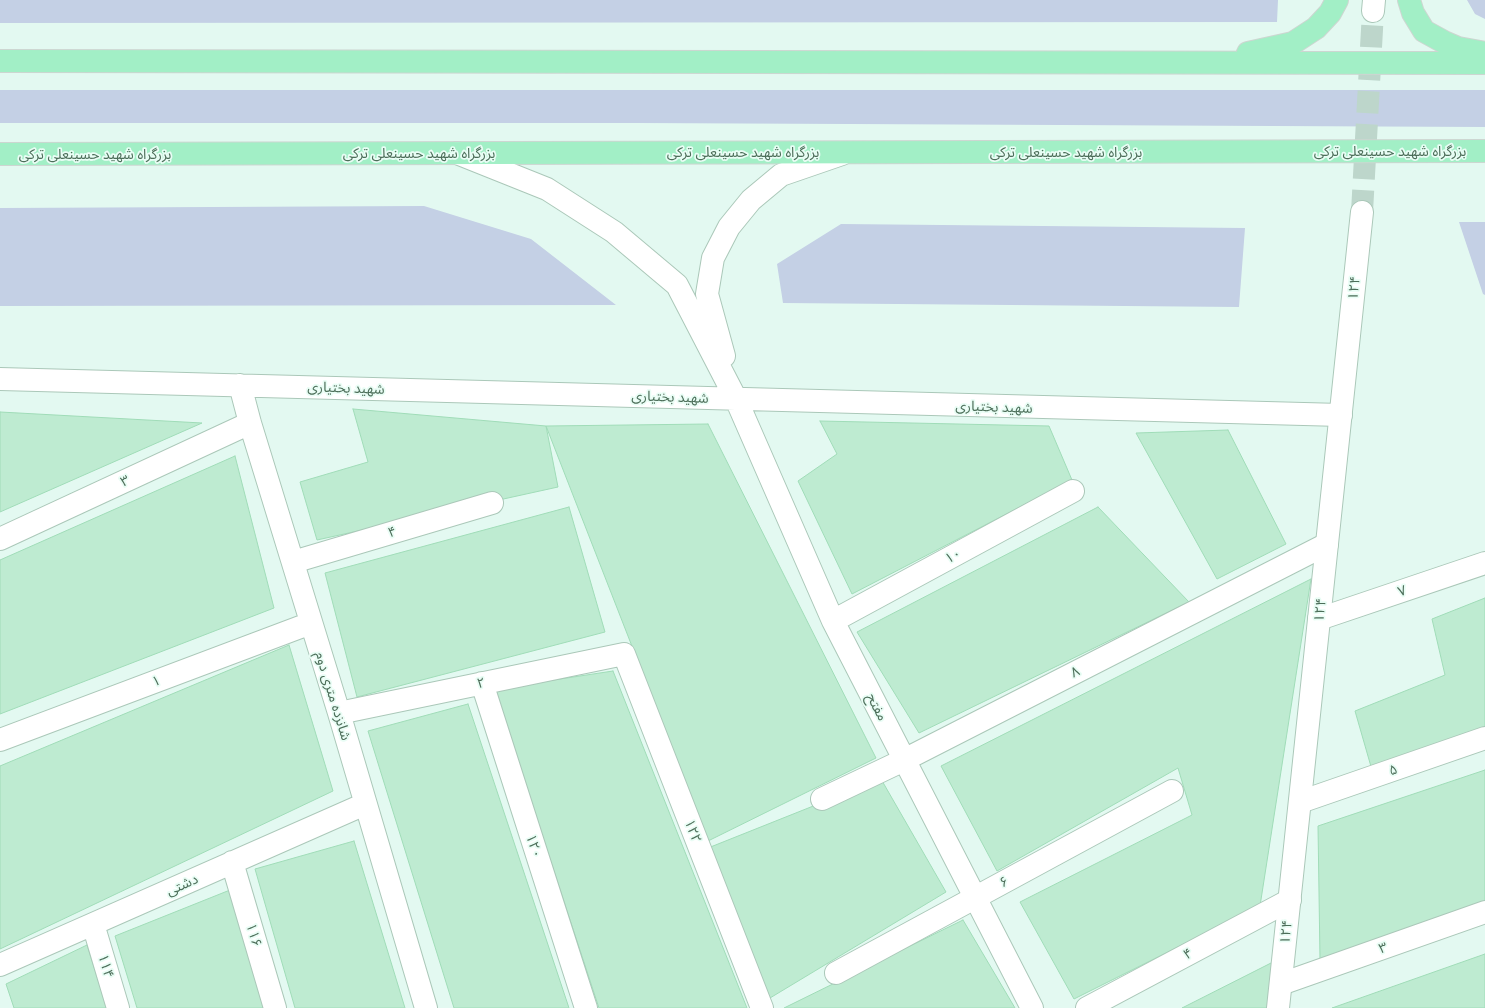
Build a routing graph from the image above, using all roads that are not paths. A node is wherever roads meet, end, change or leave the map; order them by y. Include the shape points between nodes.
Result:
1 (1337, 0) edge
2 (1409, 0) edge
3 (1485, 53) edge
4 (0, 61) edge
5 (1172, 62) junction
6 (1485, 63) edge
7 (1485, 151) edge
8 (846, 152) junction
9 (457, 153) junction
10 (0, 154) edge
11 (1362, 212) tunnel mouth
12 (0, 378) edge
13 (240, 385) junction
14 (736, 399) junction
15 (1341, 415) junction
16 (250, 423) junction
17 (1073, 491) dead end
18 (492, 503) dead end
19 (0, 540) edge
20 (1327, 544) junction
21 (293, 562) junction
22 (1485, 563) edge
23 (1319, 619) junction
24 (833, 621) junction
25 (311, 623) junction
26 (624, 654) joint
27 (482, 683) junction
28 (339, 713) junction
29 (1485, 738) edge
30 (0, 740) edge
31 (904, 760) junction
32 (1172, 791) dead end
33 (822, 799) dead end
34 (1300, 802) junction
35 (365, 804) junction
36 (232, 862) junction
37 (975, 898) junction
38 (1290, 900) junction
39 (1485, 912) edge
40 (93, 924) junction
41 (0, 965) edge
42 (836, 973) dead end
43 (1281, 984) junction
44 (118, 1008) edge
45 (275, 1008) edge
46 (426, 1008) edge
47 (586, 1008) edge
48 (762, 1008) edge
49 (1032, 1008) edge
50 (1087, 1008) edge
51 (1278, 1008) edge

1 - 5 highway via 1316,28 1293,44 1250,53
2 - 3 highway via 1412,13 1424,31 1458,48
4 - 5 highway
5 - 6 highway
7 - 8 highway, بزرگراه شهید حسینعلی ترکی
8 - 9 highway, بزرگراه شهید حسینعلی ترکی
8 - 14 street via 781,175 751,200 729,227 713,258 707,294
9 - 10 highway, بزرگراه شهید حسینعلی ترکی
9 - 14 street via 548,189 614,232 677,285
11 - 15 street, ۱۲۴
12 - 13 street, شهید بختیاری
13 - 14 street, شهید بختیاری
13 - 16 street, شانزده متری دوم
14 - 15 street, شهید بختیاری
14 - 24 street, مفتح
15 - 20 street, ۱۲۴
16 - 19 street, ۳
16 - 21 street, شانزده متری دوم
17 - 24 street, ۱۰
18 - 21 street, ۴
20 - 23 street, ۱۲۴
20 - 31 street, ۸
21 - 25 street, شانزده متری دوم
22 - 23 street, ۷
23 - 34 street, ۱۲۴
24 - 31 street, مفتح
25 - 28 street, شانزده متری دوم
25 - 30 street, ۱
26 - 27 street, ۲
26 - 48 street, ۱۲۲
27 - 28 street, ۲
27 - 47 street, ۱۲۰
28 - 35 street, شانزده متری دوم
29 - 34 street, ۵
31 - 33 street, ۸
31 - 37 street, مفتح
32 - 37 street, ۶
34 - 38 street, ۱۲۴
35 - 36 street, دشتی
35 - 46 street, شانزده متری دوم
36 - 40 street, دشتی
36 - 45 street, ۱۱۶
37 - 42 street, ۶
37 - 49 street, مفتح
38 - 43 street, ۱۲۴
38 - 50 street, ۴
39 - 43 street, ۳
40 - 41 street, دشتی
40 - 44 street, ۱۱۴
43 - 51 street, ۱۲۴

